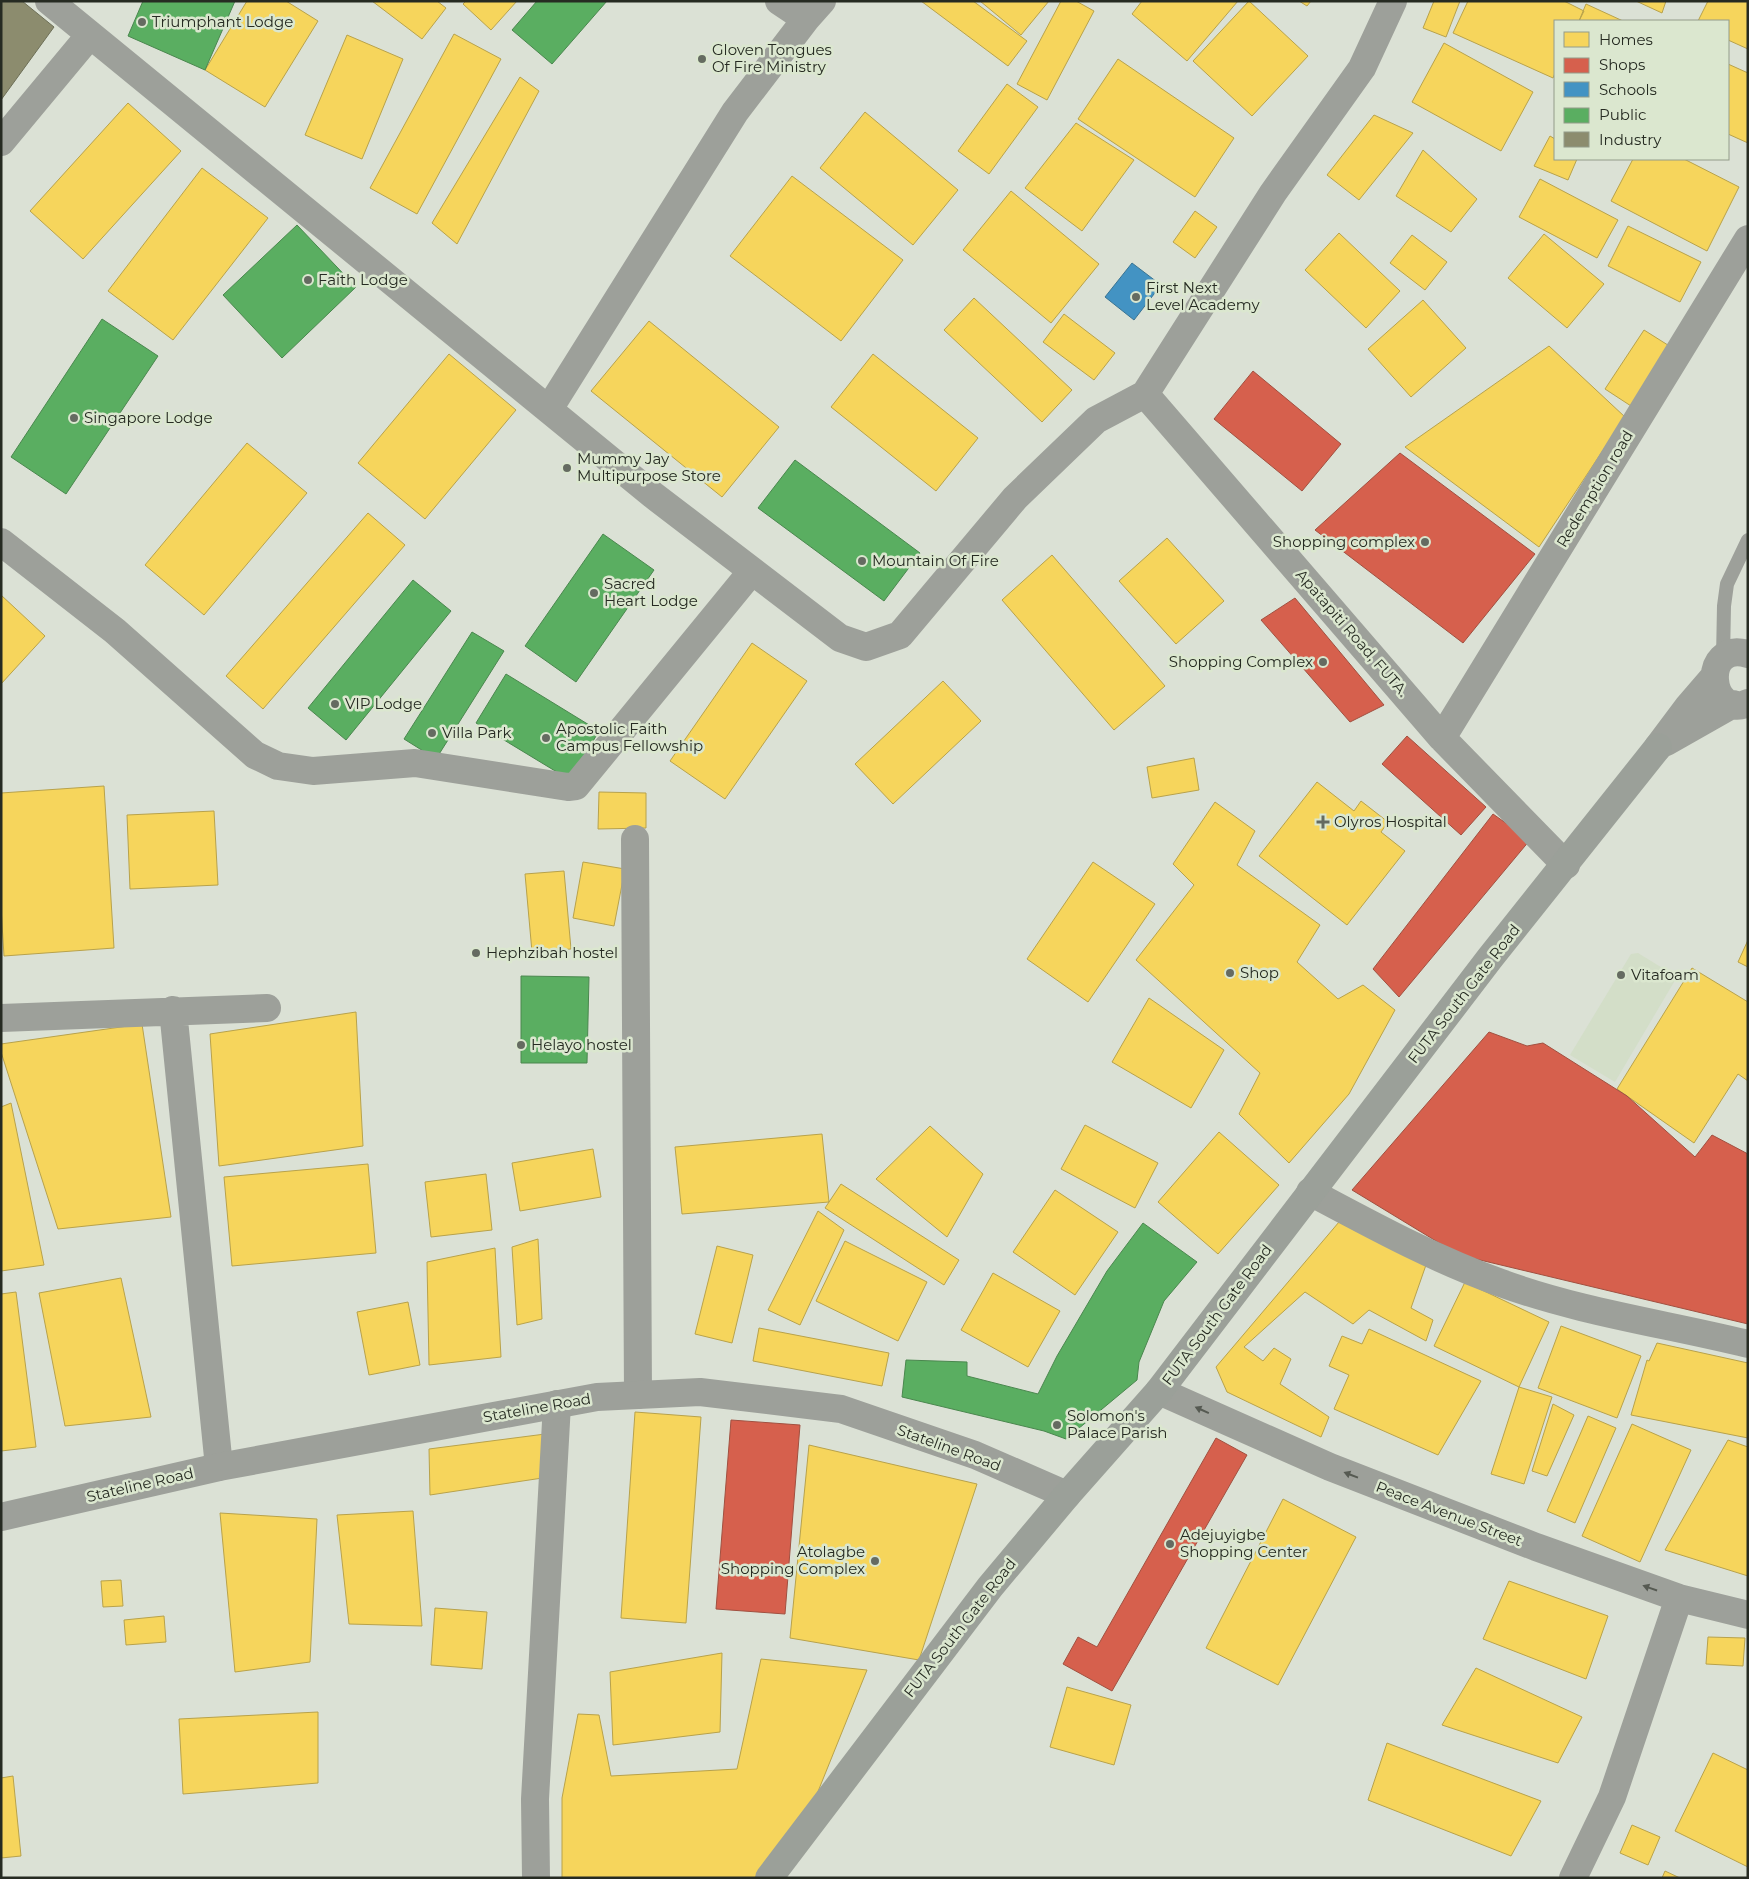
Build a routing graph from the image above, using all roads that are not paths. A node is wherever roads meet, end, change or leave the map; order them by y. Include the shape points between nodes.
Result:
1 (49, 1) edge
2 (779, 1) edge
3 (1393, 1) edge
4 (814, 10) edge
5 (90, 35) junction
6 (1, 142) edge
7 (1748, 239) edge
8 (1146, 394) junction
9 (549, 409) junction
10 (1748, 540) edge
11 (1, 542) edge
12 (752, 571) junction
13 (1728, 663) edge
14 (1740, 704) edge
15 (1442, 738) junction
16 (1658, 747) junction
17 (635, 839) dead end
18 (1566, 865) junction
19 (267, 1008) dead end
20 (173, 1010) junction
21 (1, 1018) edge
22 (1310, 1192) junction
23 (1748, 1344) edge
24 (1159, 1392) junction
25 (638, 1395) junction
26 (557, 1404) junction
27 (219, 1467) junction
28 (1067, 1495) junction
29 (1, 1517) edge
30 (1679, 1598) junction
31 (1748, 1615) edge
32 (536, 1878) edge
33 (769, 1878) edge
34 (1573, 1878) edge

1 - 5 street
2 - 4 street
3 - 8 street via 1362,68 1273,192
4 - 9 street via 735,112
5 - 6 street
5 - 9 street
7 - 15 street, Redemption road
8 - 12 street via 1096,420 1015,498 900,635 866,647 840,638
8 - 15 street, Apatapiti Road, FUTA.
9 - 12 street
10 - 13 lane via 1727,584 1724,606
11 - 12 street via 115,630 255,755 278,766 313,771 415,763 568,787 576,786
13 - 14 street via 1716,689 1722,698
13 - 16 street via 1688,707
14 - 16 street
15 - 18 street, Apatapiti Road, FUTA.
16 - 18 main road, FUTA South Gate Road
17 - 25 street
18 - 22 main road, FUTA South Gate Road via 1490,958
19 - 20 street
20 - 21 street
20 - 27 street
22 - 23 street via 1422,1251 1503,1284 1607,1313
22 - 24 main road, FUTA South Gate Road
24 - 28 main road, FUTA South Gate Road
30 -> 24 street, Peace Avenue Street via 1536,1547 1330,1467
25 - 26 street, Stateline Road via 597,1397
25 - 28 street, Stateline Road via 700,1392 841,1409 975,1456
26 - 27 street, Stateline Road
26 - 32 street via 535,1799
27 - 29 street, Stateline Road
28 - 33 main road, FUTA South Gate Road via 990,1587
30 - 31 street, Peace Avenue Street
30 - 34 street via 1612,1797

